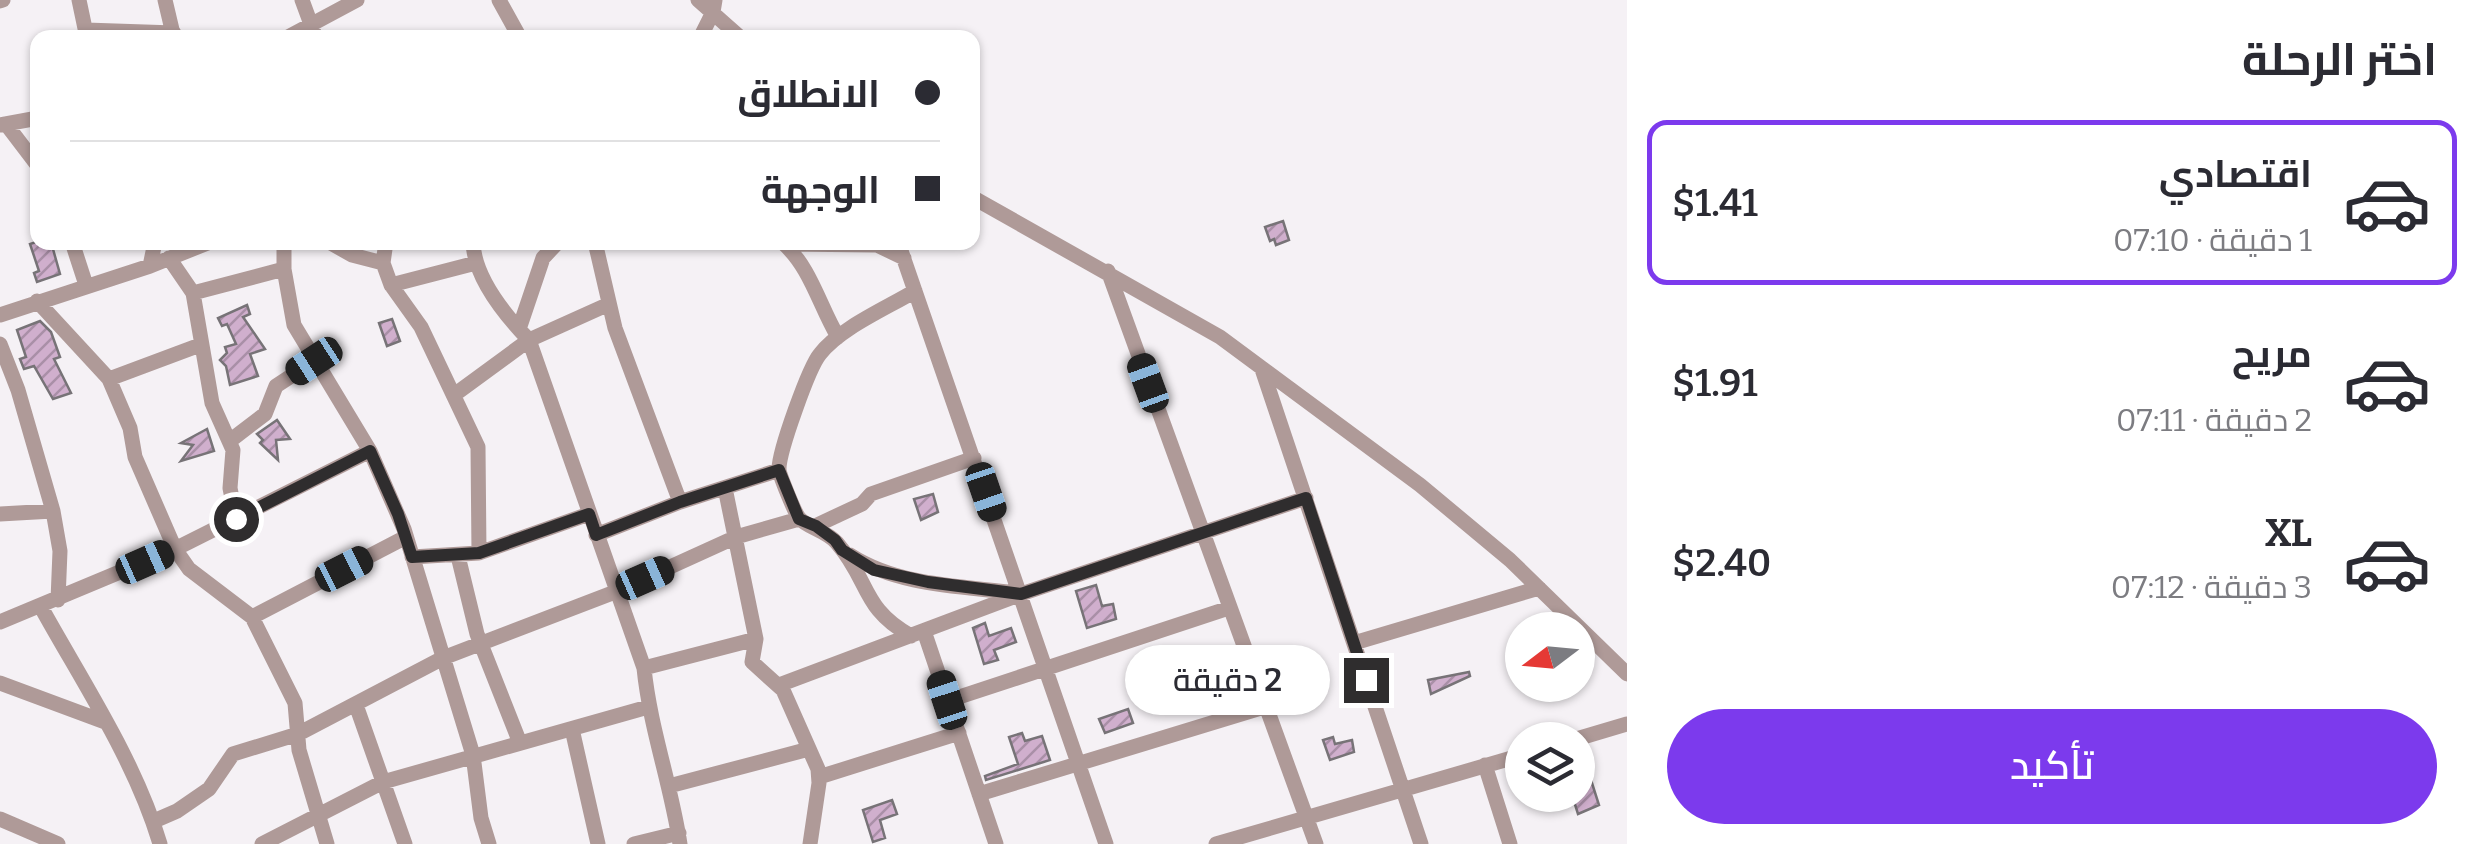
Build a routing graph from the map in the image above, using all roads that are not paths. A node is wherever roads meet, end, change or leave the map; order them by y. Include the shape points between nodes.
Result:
1 (79, 0) edge
2 (165, 0) edge
3 (302, 0) edge
4 (358, 0) edge
5 (499, 0) edge
6 (698, 0) edge
7 (714, 6) edge
8 (86, 30) edge
9 (173, 30) edge
10 (313, 30) edge
11 (516, 30) edge
12 (704, 30) edge
13 (734, 30) edge
14 (30, 119) edge
15 (3, 124) edge
16 (30, 156) edge
17 (980, 201) edge
18 (75, 250) edge
19 (153, 250) edge
20 (190, 250) edge
21 (284, 250) edge
22 (343, 250) edge
23 (385, 250) edge
24 (475, 250) edge
25 (550, 250) edge
26 (597, 250) edge
27 (789, 250) edge
28 (901, 250) edge
29 (169, 258) junction
30 (383, 263) junction
31 (476, 263) junction
32 (150, 266) junction
33 (284, 269) junction
34 (1108, 272) junction
35 (86, 285) junction
36 (392, 285) junction
37 (915, 291) junction
38 (193, 293) junction
39 (37, 302) junction
40 (609, 304) junction
41 (0, 315) edge
42 (524, 334) junction
43 (838, 337) junction
44 (0, 344) edge
45 (200, 345) junction
46 (314, 361) junction
47 (1262, 368) junction
48 (109, 380) junction
49 (454, 394) junction
50 (230, 440) junction
51 (370, 451) junction
52 (974, 458) junction
53 (779, 470) junction
54 (725, 488) junction
55 (1306, 498) junction
56 (680, 502) junction
57 (54, 511) junction
58 (0, 514) edge
59 (589, 514) junction
60 (236, 519) junction
61 (799, 519) junction
62 (816, 526) junction
63 (1202, 532) junction
64 (596, 535) junction
65 (736, 537) junction
66 (406, 538) junction
67 (174, 549) junction
68 (842, 550) junction
69 (479, 553) junction
70 (458, 556) junction
71 (412, 557) junction
72 (1539, 588) junction
73 (614, 592) junction
74 (1021, 594) junction
75 (58, 600) junction
76 (41, 607) junction
77 (1229, 608) junction
78 (252, 617) junction
79 (0, 622) edge
80 (917, 633) junction
81 (756, 639) junction
82 (480, 643) junction
83 (1354, 643) junction
84 (442, 658) junction
85 (1047, 667) junction
86 (644, 668) junction
87 (1627, 674) edge
88 (0, 683) edge
89 (779, 684) junction
90 (947, 700) junction
91 (356, 705) junction
92 (1264, 706) junction
93 (648, 707) junction
94 (105, 722) junction
95 (1627, 724) edge
96 (572, 729) junction
97 (958, 733) junction
98 (1595, 733) edge
99 (298, 734) junction
100 (520, 743) junction
101 (809, 749) junction
102 (473, 755) junction
103 (1505, 759) edge
104 (1079, 764) junction
105 (1486, 765) junction
106 (819, 776) junction
107 (383, 782) junction
108 (669, 786) junction
109 (1402, 790) junction
110 (979, 794) junction
111 (319, 816) junction
112 (1307, 818) junction
113 (0, 819) edge
114 (154, 821) junction
115 (679, 838) edge
116 (156, 842) edge
117 (58, 844) edge
118 (262, 844) edge
119 (327, 844) edge
120 (405, 844) edge
121 (489, 844) edge
122 (598, 844) edge
123 (634, 844) edge
124 (810, 844) edge
125 (996, 844) edge
126 (1106, 844) edge
127 (1216, 844) edge
128 (1316, 844) edge
129 (1421, 844) edge
130 (1510, 844) edge

1 - 8 street
2 - 9 street
3 - 10 street
4 - 10 street
5 - 11 street
6 - 7 street
7 - 12 street
7 - 13 street
14 - 15 street
15 - 16 street
17 - 34 street
18 - 35 street
19 - 32 street
20 - 29 street
21 - 33 street
22 - 30 street
23 - 30 street
24 - 31 street
25 - 42 street
26 - 40 street
27 - 43 street via 805,266
28 - 37 street
29 - 32 street
29 - 38 street
30 - 36 street
31 - 36 street
31 - 42 street
32 - 35 street
33 - 38 street
33 - 46 street via 294,325
34 - 47 street
34 - 63 street
35 - 39 street
36 - 49 street
37 - 43 street
37 - 52 street
38 - 45 street
39 - 41 street
39 - 48 street
40 - 42 street
40 - 56 street
42 - 49 street
42 - 59 street
43 - 53 street via 819,355
44 - 57 street
45 - 48 street
45 - 50 street via 212,403
46 - 50 street via 276,386 265,414
46 - 51 street
47 - 55 street
47 - 72 street via 1420,485
48 - 67 street
49 - 69 street via 478,447
50 - 60 street
51 - 60 street
51 - 66 street
52 - 62 street via 871,494
52 - 74 street
53 - 54 street
53 - 61 street
54 - 56 street
54 - 65 street
55 - 63 street
55 - 83 street
56 - 64 street
57 - 58 street
57 - 75 street
59 - 64 street
59 - 69 street
60 - 67 street
61 - 62 street
61 - 65 street
62 - 68 street
63 - 74 street
63 - 77 street
64 - 73 street
65 - 73 street
65 - 81 street
66 - 71 street
66 - 78 street
67 - 75 street
67 - 78 street via 189,569
68 - 74 street via 874,570
68 - 80 street via 889,624
69 - 70 street
70 - 71 street
70 - 82 street
71 - 84 street
72 - 83 street
72 - 87 street
73 - 82 street
73 - 86 street
74 - 80 street
74 - 85 street
75 - 76 street
76 - 79 street
76 - 94 street
77 - 85 street
77 - 92 street
78 - 99 street via 296,703
80 - 89 street
80 - 90 street
81 - 86 street
81 - 89 street via 752,662
82 - 84 street
82 - 100 street
83 - 109 street
84 - 91 street
84 - 102 street
85 - 90 street
85 - 104 street
86 - 93 street
88 - 94 street
89 - 101 street
90 - 97 street
91 - 99 street
91 - 107 street
92 - 104 street
92 - 112 street
93 - 96 street
93 - 108 street
94 - 114 street
95 - 98 street
96 - 100 street
96 - 122 street
97 - 106 street
97 - 110 street
99 - 111 street
99 - 114 street via 232,754 209,789
100 - 102 street
101 - 106 street
101 - 108 street
102 - 107 street
102 - 121 street
103 - 105 street
104 - 110 street
104 - 126 street
105 - 109 street
105 - 130 street
106 - 124 street
107 - 111 street
107 - 120 street
108 - 115 street
109 - 112 street
109 - 129 street
110 - 125 street
111 - 118 street
111 - 119 street
112 - 127 street
112 - 128 street
113 - 117 street
114 - 116 street
115 - 123 street

